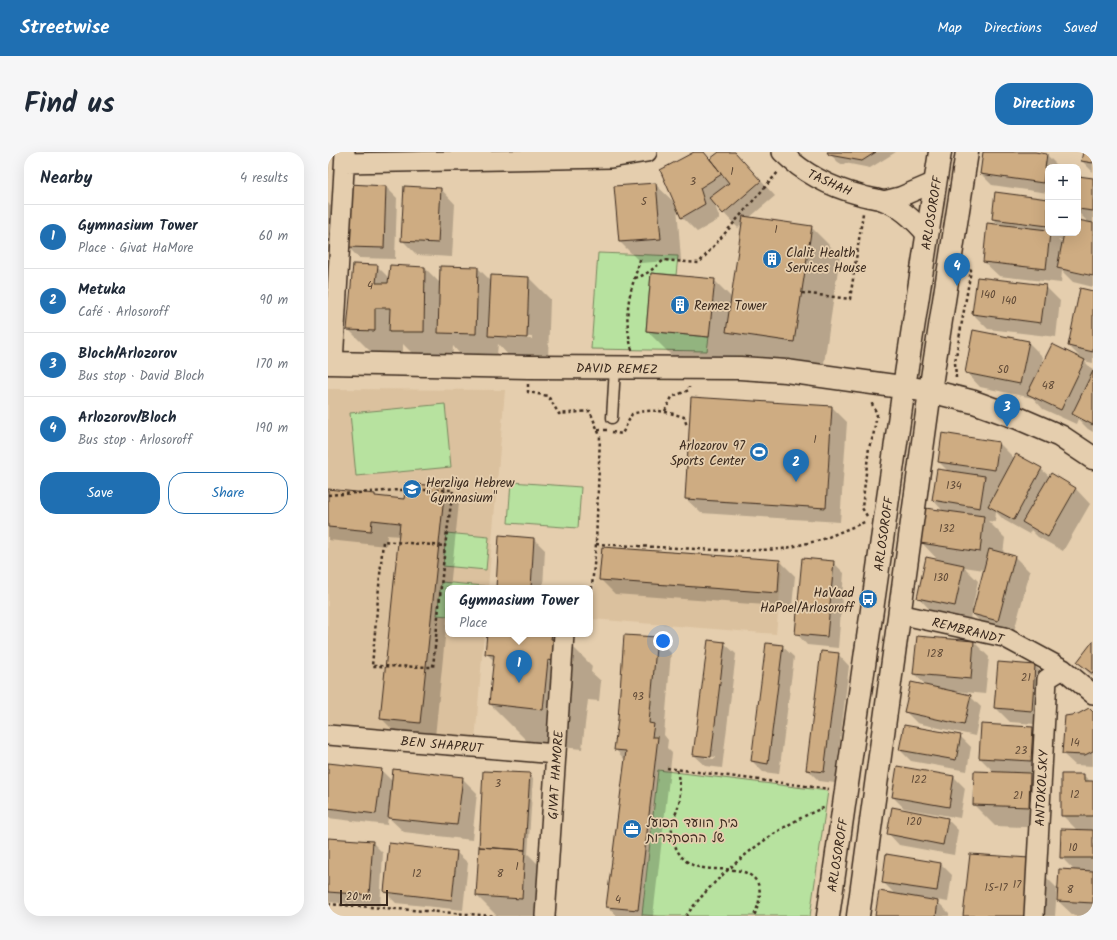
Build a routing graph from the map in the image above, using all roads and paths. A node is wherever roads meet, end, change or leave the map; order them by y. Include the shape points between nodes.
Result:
1 (647, 152) edge
2 (940, 152) edge
3 (967, 152) edge
4 (786, 156) edge
5 (345, 157) edge
6 (936, 182) junction
7 (866, 197) junction
8 (884, 201) junction
9 (928, 235) junction
10 (641, 257) dead end
11 (635, 278) junction
12 (802, 292) dead end
13 (331, 363) edge
14 (528, 367) junction
15 (615, 368) junction
16 (637, 368) junction
17 (904, 387) junction
18 (689, 390) dead end
19 (930, 390) junction
20 (665, 411) junction
21 (612, 418) dead end
22 (687, 426) dead end
23 (598, 430) junction
24 (1093, 457) edge
25 (328, 495) edge
26 (886, 514) junction
27 (596, 544) junction
28 (445, 546) junction
29 (592, 585) edge
30 (899, 614) junction
31 (564, 637) edge
32 (1063, 669) junction
33 (1093, 694) edge
34 (328, 735) edge
35 (556, 754) junction
36 (667, 768) dead end
37 (677, 770) junction
38 (845, 800) junction
39 (728, 870) junction
40 (328, 904) edge
41 (494, 916) edge
42 (545, 916) edge
43 (686, 916) edge
44 (754, 916) edge
45 (828, 916) edge
46 (858, 916) edge
47 (1034, 916) edge

1 - 5 street via 612,158
2 - 6 street, ARLOSOROFF
3 - 19 street, ARLOSOROFF
4 - 7 street, TASHAH via 825,183
4 - 11 path via 699,263 664,260 643,276
5 - 13 street
6 - 8 street, TASHAH
6 - 9 street, ARLOSOROFF
7 - 8 street, TASHAH
7 - 12 path via 850,300
8 - 9 street, TASHAH via 899,209
9 - 17 street, ARLOSOROFF
10 - 11 path
11 - 16 path via 626,314
13 - 14 street, DAVID REMEZ
14 - 15 street, DAVID REMEZ
14 - 23 path via 528,392 548,396 558,414 590,411
15 - 16 street, DAVID REMEZ
15 - 21 lane
16 - 17 street, DAVID REMEZ via 740,368 786,371
17 - 19 street, DAVID REMEZ
17 - 26 street, ARLOSOROFF
18 - 20 path via 672,397
19 - 24 street, DAVID REMEZ via 1018,418 1060,436
19 - 30 street, ARLOSOROFF
20 - 22 path via 684,417
20 - 23 path via 632,414 622,434
23 - 27 path via 600,436
25 - 28 path via 399,490 453,490
26 - 27 path via 821,540 782,549 737,551
26 - 38 street, ARLOSOROFF
27 - 29 path
28 - 28 path via 383,541 372,666 433,668
30 - 32 street, REMBRANDT via 1004,637
30 - 46 street, ARLOSOROFF
31 - 35 street, GIVAT HAMORE
32 - 33 street, REMBRANDT
32 - 47 street, ANTOKOLSKY via 1047,679
34 - 35 street, BEN SHAPRUT
35 - 42 street, GIVAT HAMORE
36 - 37 path
37 - 38 path
37 - 39 path via 679,802 672,826 676,849 684,859 696,866
38 - 39 path via 810,813 790,824
38 - 45 street, ARLOSOROFF
39 - 43 path
39 - 44 path via 745,873 758,885 761,898
40 - 41 path

